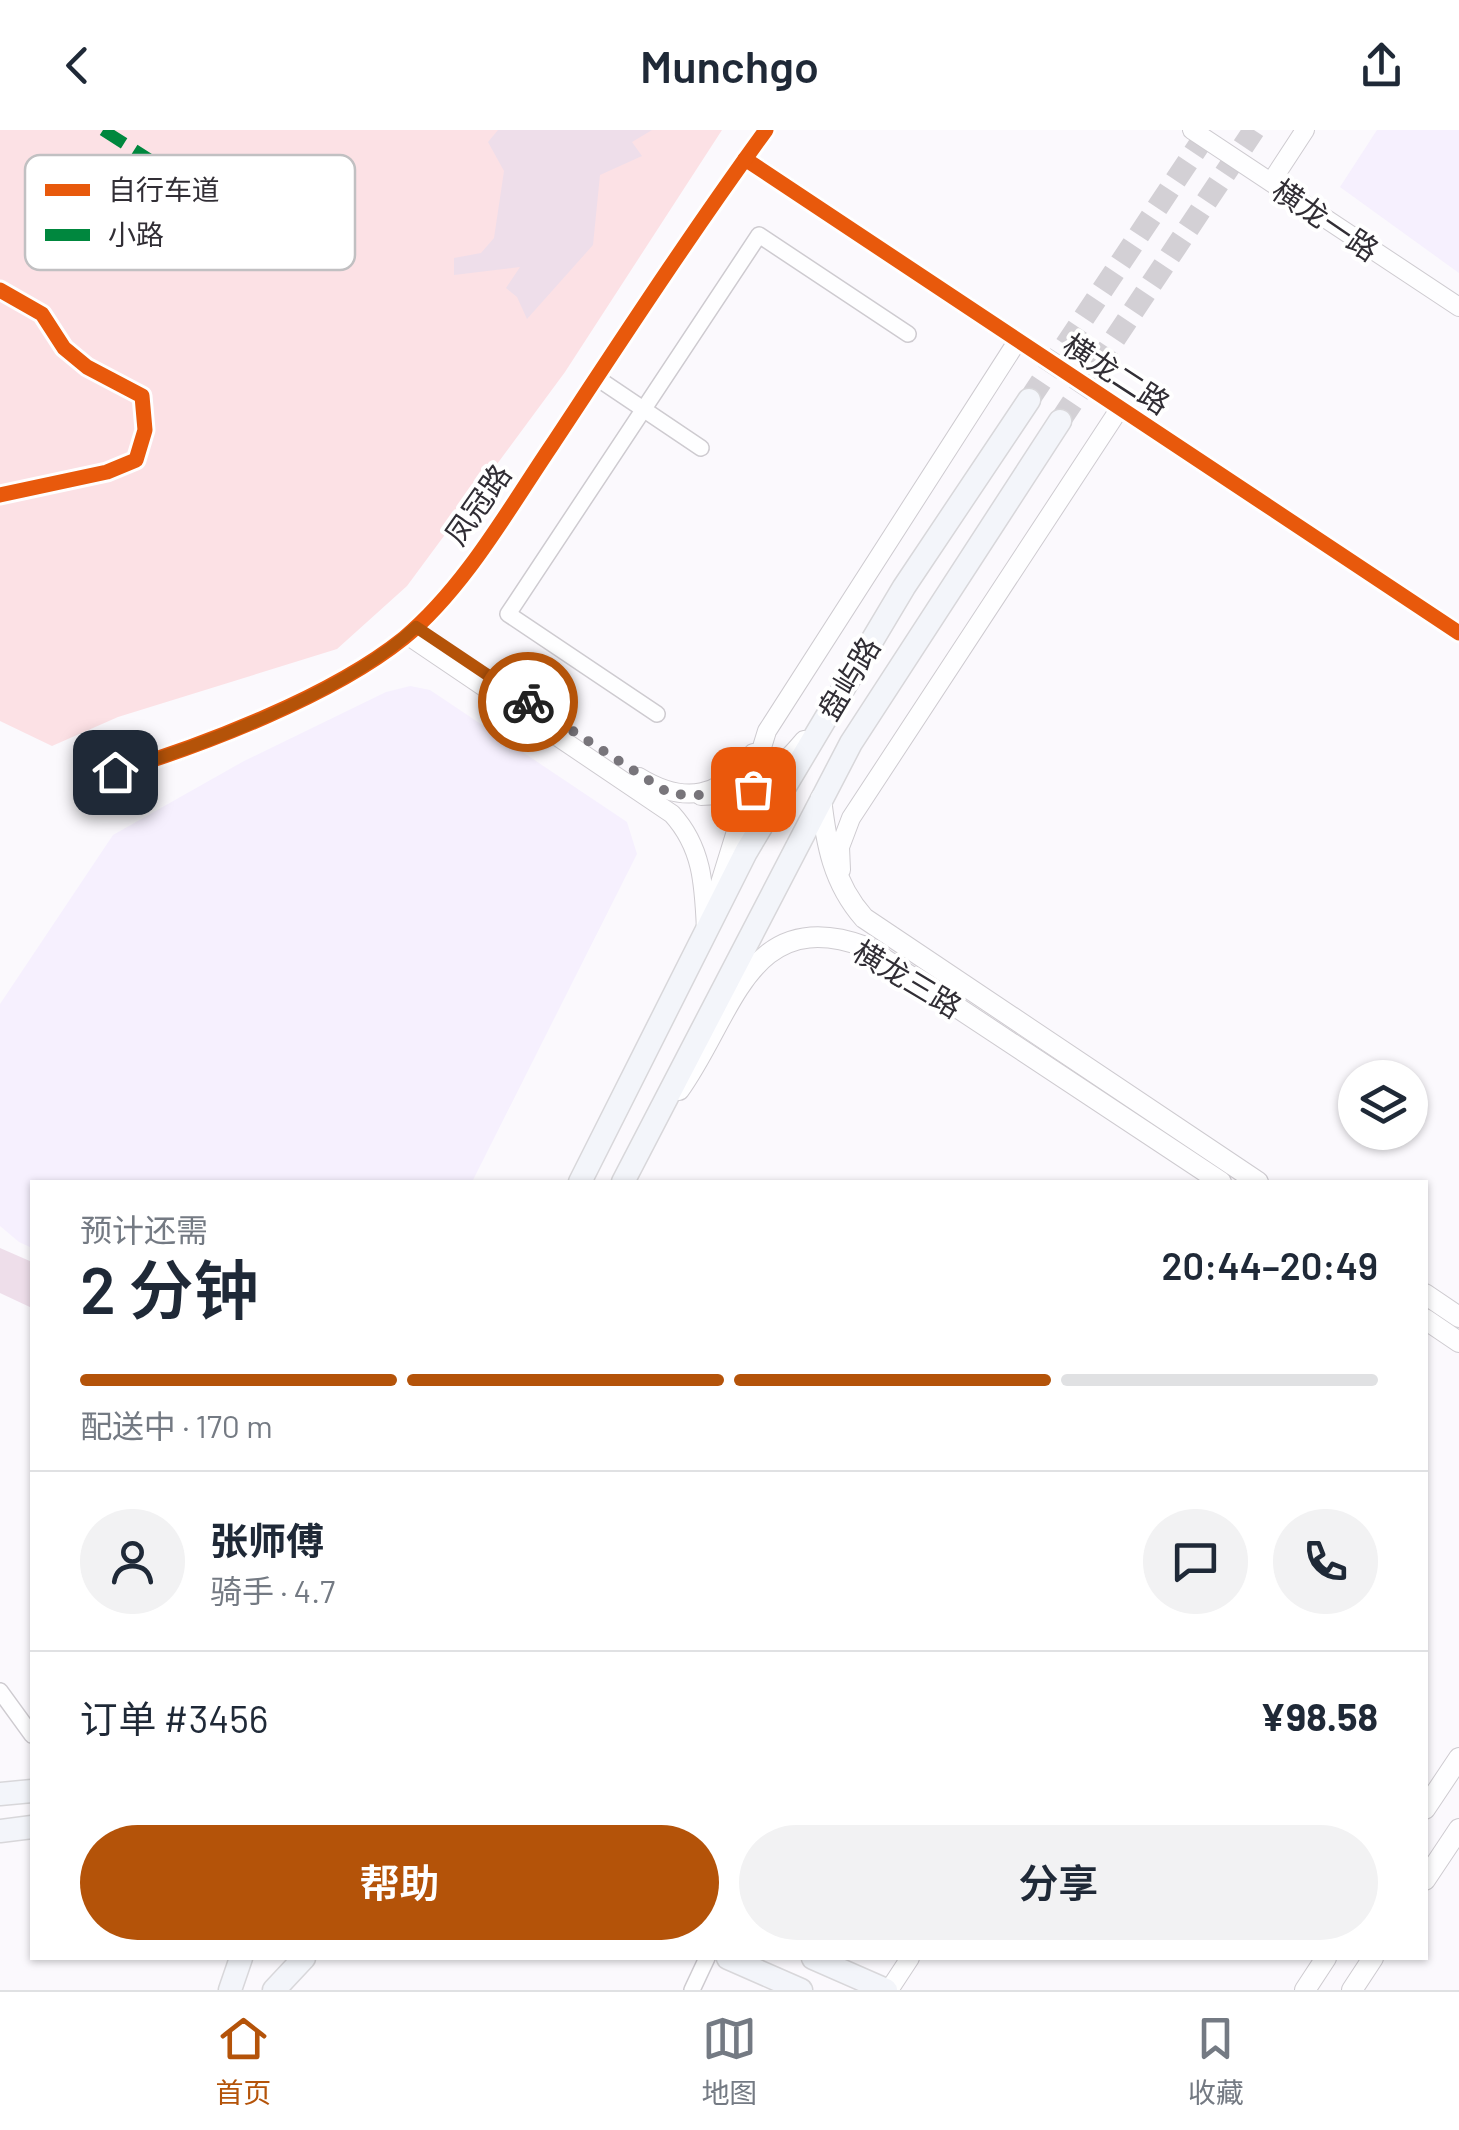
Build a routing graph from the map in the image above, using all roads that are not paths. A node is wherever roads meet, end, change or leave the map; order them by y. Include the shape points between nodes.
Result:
1 (766, 130) edge
2 (1192, 130) edge
3 (1305, 130) edge
4 (745, 158) junction
5 (1270, 182) junction
6 (1459, 307) edge
7 (908, 334) dead end
8 (1018, 340) junction
9 (597, 378) junction
10 (1029, 400) tunnel mouth
11 (1120, 408) junction
12 (644, 409) junction
13 (1060, 420) tunnel mouth
14 (701, 448) dead end
15 (412, 631) junction
16 (1459, 633) edge
17 (830, 708) junction
18 (658, 714) dead end
19 (767, 731) junction
20 (115, 772) dead end
21 (746, 791) junction
22 (692, 796) junction
23 (822, 798) junction
24 (846, 895) junction
25 (706, 930) junction
26 (648, 1132) junction
27 (581, 1180) edge
28 (624, 1180) edge
29 (1217, 1180) edge
30 (1255, 1180) edge
31 (1428, 1296) edge
32 (1459, 1317) edge
33 (1428, 1321) edge
34 (1459, 1342) edge
35 (0, 1691) edge
36 (30, 1733) edge
37 (1459, 1758) edge
38 (30, 1791) edge
39 (0, 1794) edge
40 (1428, 1804) edge
41 (30, 1828) edge
42 (1459, 1829) edge
43 (0, 1831) edge
44 (1428, 1876) edge
45 (280, 1960) edge
46 (302, 1960) edge
47 (706, 1960) edge
48 (733, 1960) edge
49 (818, 1960) edge
50 (909, 1960) edge
51 (1325, 1960) edge
52 (1372, 1960) edge
53 (272, 1990) edge
54 (692, 1990) edge
55 (801, 1990) edge
56 (888, 1990) edge
57 (1305, 1990) edge
58 (1352, 1990) edge

1 - 4 street, 凤冠路
2 - 5 street, 横龙一路
3 - 5 street
4 - 8 street, 横龙二路
4 - 9 street, 凤冠路
5 - 6 street, 横龙一路
7 - 12 street via 758,235
8 - 11 street, 横龙二路
8 - 19 street
9 - 12 street
9 - 15 street, 凤冠路 via 484,544
10 - 17 main road, 盘屿路
11 - 16 street, 横龙二路
11 - 24 street via 851,818 840,847
12 - 14 street
12 - 18 street via 508,614
13 - 23 main road, 盘屿路 via 910,647
15 - 20 street, 凤冠路 via 283,706
15 - 22 street via 654,786
15 - 25 street via 672,814 700,864
17 - 21 street via 774,774
17 - 25 main road, 盘屿路
19 - 21 street
19 - 22 street via 738,772
21 - 22 street
21 - 25 street
23 - 24 main road, 横龙三路 via 828,850
23 - 26 main road, 盘屿路
24 - 30 main road, 横龙三路 via 888,937
25 - 27 main road, 盘屿路
26 - 28 main road, 盘屿路
26 - 29 main road, 横龙三路 via 699,1062 751,968 775,946 816,934 866,946
31 - 32 main road
33 - 34 main road
35 - 36 street
37 - 40 main road
38 - 39 main road
41 - 43 main road
42 - 44 main road
45 - 53 main road
46 - 53 main road
47 - 54 street
48 - 55 main road
49 - 56 main road
50 - 56 street
51 - 57 main road
52 - 58 main road

